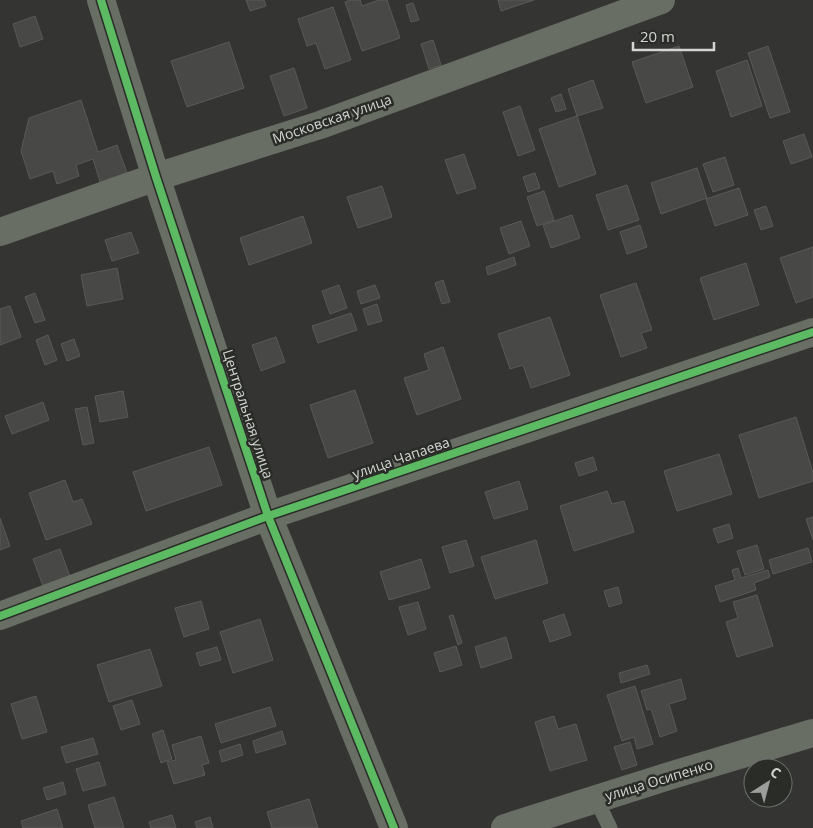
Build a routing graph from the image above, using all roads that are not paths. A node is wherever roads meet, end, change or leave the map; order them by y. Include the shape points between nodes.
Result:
1 (101, 0) edge
2 (661, 0) edge
3 (156, 177) junction
4 (0, 232) edge
5 (813, 332) edge
6 (268, 516) junction
7 (0, 616) edge
8 (813, 733) edge
9 (596, 799) junction
10 (394, 828) edge
11 (506, 828) edge
12 (610, 828) edge

1 - 3 street, Центральная улица
2 - 3 street, Московская улица via 320,125
3 - 4 street, Московская улица
3 - 6 street, Центральная улица
5 - 6 street, улица Чапаева
6 - 7 street, улица Чапаева
6 - 10 street, Центральная улица
8 - 9 street, улица Осипенко
9 - 11 street, улица Осипенко
9 - 12 lane

